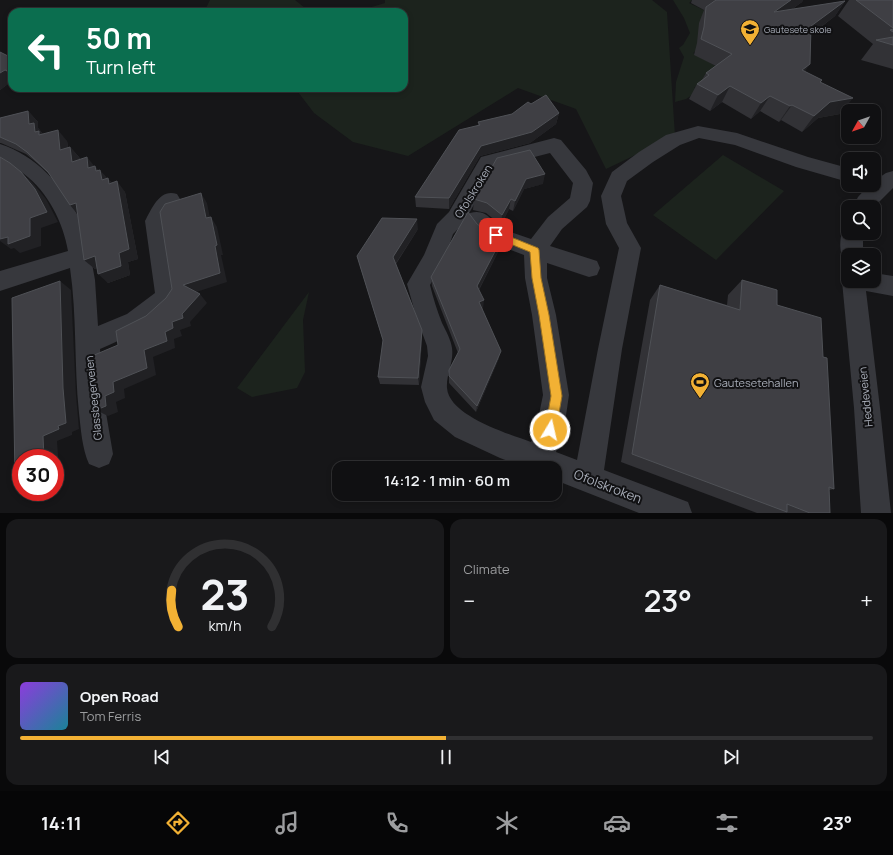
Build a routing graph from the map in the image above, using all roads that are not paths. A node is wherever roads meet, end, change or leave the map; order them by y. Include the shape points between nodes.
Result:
1 (0, 151) edge
2 (841, 173) edge
3 (893, 178) edge
4 (170, 199) dead end
5 (868, 200) edge
6 (478, 219) dead end
7 (534, 250) junction
8 (81, 256) junction
9 (589, 268) dead end
10 (0, 281) edge
11 (881, 284) edge
12 (893, 286) edge
13 (854, 288) edge
14 (88, 342) junction
15 (99, 454) dead end
16 (539, 459) junction
17 (588, 479) junction
18 (677, 513) edge
19 (876, 513) edge

1 - 8 street, Glassbegerveien via 23,162 54,193 71,221
2 - 17 street via 737,139 698,132 673,140 619,177 611,196 617,224 630,248
3 - 5 street
4 - 14 street, Glassbegerveien via 155,221 167,298 135,322
6 - 7 street via 496,235
7 - 9 street
7 - 16 street via 536,278 556,396 550,430
7 - 16 street, Ofolskroken via 554,223 580,201 582,192 583,183 580,175 554,145 488,162 456,218 444,230 434,258 418,284 440,349 434,393 439,404 448,415 468,430
8 - 10 street
8 - 14 street, Glassbegerveien
11 - 12 street
13 - 19 street, Heddeveien
14 - 15 street, Glassbegerveien via 89,378
16 - 17 street, Ofolskroken
17 - 18 street, Ofolskroken

